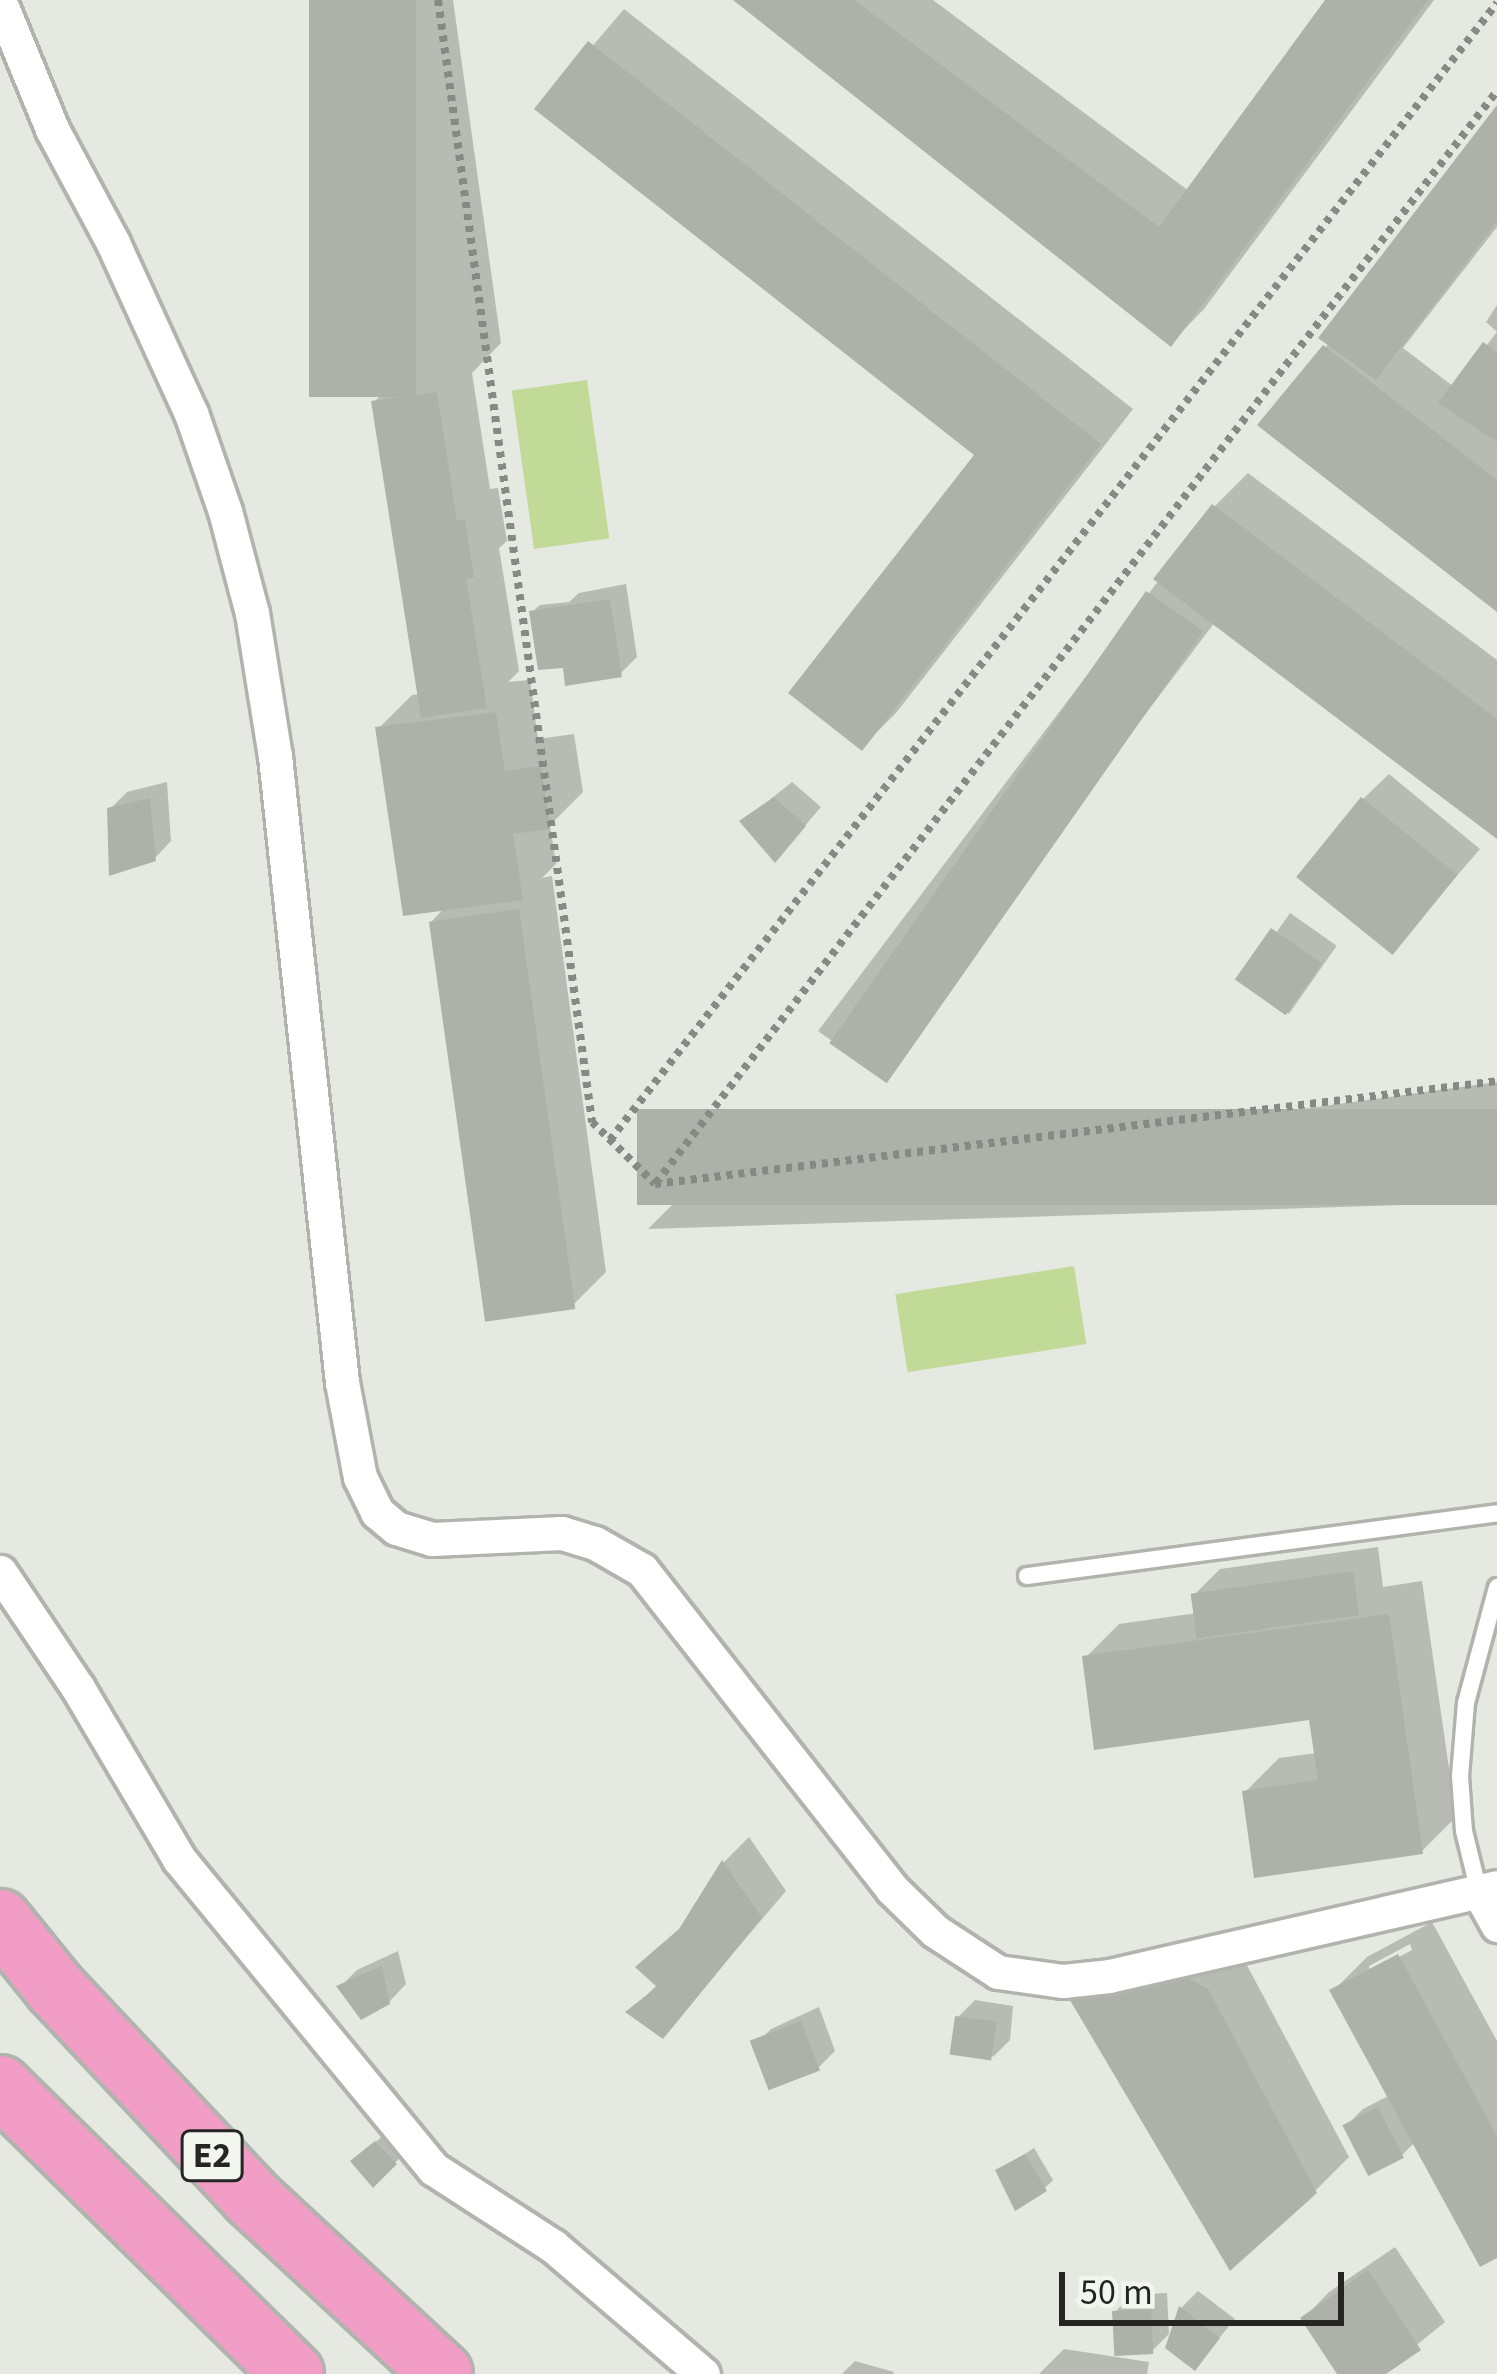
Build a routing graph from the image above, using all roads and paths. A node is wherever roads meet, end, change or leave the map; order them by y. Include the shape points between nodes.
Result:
1 (438, 0) edge
2 (0, 2) edge
3 (1497, 3) edge
4 (1497, 91) edge
5 (1497, 1081) edge
6 (610, 1140) junction
7 (656, 1184) junction
8 (1497, 1513) edge
9 (0, 1572) edge
10 (1027, 1576) dead end
11 (1497, 1587) edge
12 (1488, 1890) edge
13 (0, 1919) edge
14 (1497, 1924) edge
15 (0, 2086) edge
16 (293, 2374) edge
17 (442, 2374) edge
18 (704, 2374) edge

1 - 6 path via 592,1122
2 - 12 street via 52,129 191,413 252,613 342,1382 359,1477 377,1513 432,1539 562,1533 642,1570 892,1889 935,1931 998,1972 1044,1980 1108,1976
3 - 6 path
4 - 7 path
5 - 7 path
6 - 7 path
8 - 10 lane
9 - 18 street via 178,1859 434,2169 553,2246
11 - 12 lane via 1466,1703 1460,1776 1464,1831
12 - 14 street
13 - 17 highway, E2 via 250,2197
15 - 16 highway, E2

